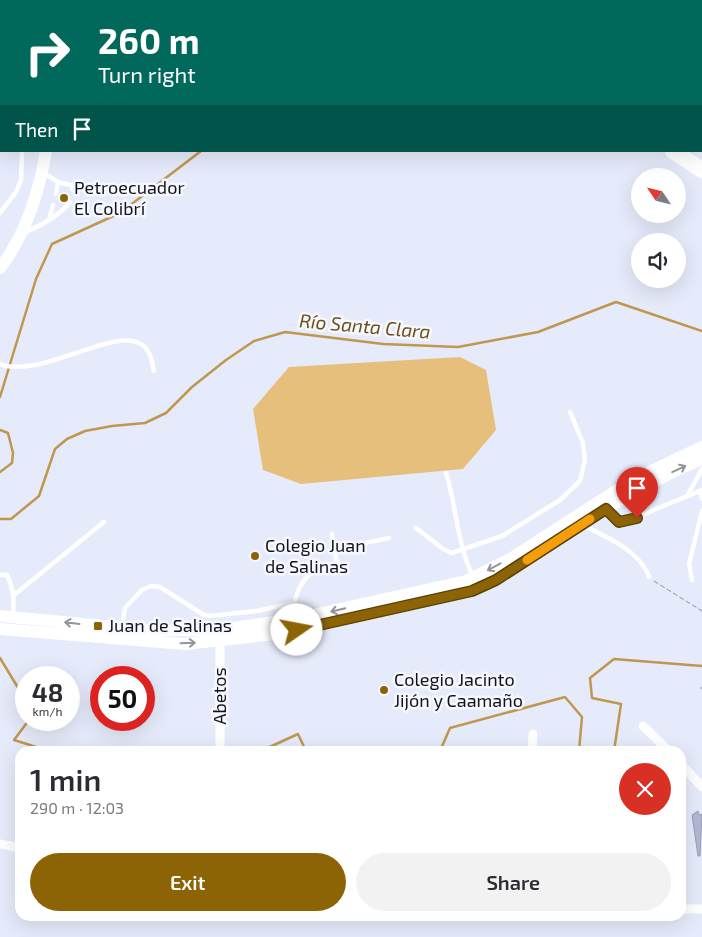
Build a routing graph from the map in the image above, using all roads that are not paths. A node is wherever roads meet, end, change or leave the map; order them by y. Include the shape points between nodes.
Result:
1 (22, 152) edge
2 (46, 152) edge
3 (675, 152) edge
4 (702, 170) edge
5 (43, 172) junction
6 (58, 182) junction
7 (73, 190) dead end
8 (56, 194) dead end
9 (70, 202) dead end
10 (53, 205) dead end
11 (0, 212) edge
12 (49, 220) junction
13 (20, 234) junction
14 (0, 268) edge
15 (0, 364) edge
16 (154, 371) dead end
17 (570, 412) dead end
18 (702, 447) edge
19 (702, 459) edge
20 (702, 468) edge
21 (446, 473) dead end
22 (701, 490) edge
23 (687, 496) junction
24 (702, 498) edge
25 (603, 504) junction
26 (702, 511) edge
27 (104, 522) dead end
28 (580, 525) junction
29 (416, 528) dead end
30 (332, 534) dead end
31 (389, 538) dead end
32 (464, 548) junction
33 (335, 549) junction
34 (0, 575) edge
35 (474, 577) junction
36 (649, 577) road end
37 (692, 580) dead end
38 (14, 595) junction
39 (294, 603) junction
40 (0, 616) edge
41 (13, 616) junction
42 (296, 625) junction
43 (122, 628) junction
44 (6, 629) edge
45 (220, 641) junction
46 (643, 726) dead end
47 (533, 734) dead end
48 (220, 746) edge
49 (532, 746) edge
50 (664, 746) edge
51 (686, 769) edge
52 (702, 787) edge
53 (0, 844) edge
54 (15, 847) edge
55 (686, 909) edge
56 (702, 909) edge

1 - 11 lane via 21,180
2 - 5 main road
3 - 4 highway
5 - 6 lane
5 - 13 main road
6 - 7 lane via 71,185
6 - 8 lane
9 - 12 lane
10 - 12 lane
12 - 13 lane
13 - 14 main road
15 - 16 lane via 12,368 55,361 103,344 124,341 143,345
17 - 32 lane via 583,443 585,460 580,481 572,490 502,536
18 - 25 main road via 670,460
25 -> 19 main road
20 - 23 lane
21 - 32 lane
22 - 23 lane
22 - 24 lane
23 - 25 lane via 625,522 619,522
25 - 28 main road
25 -> 35 main road
26 - 37 lane via 690,564
27 - 38 lane
28 - 36 lane via 638,558 646,566
28 - 42 main road via 496,580 472,591
29 - 32 lane via 452,553
30 - 33 lane
31 - 33 lane
32 - 35 lane
33 - 39 lane via 337,564 312,573 298,590
34 - 38 lane via 6,575
35 -> 42 main road
38 - 41 lane
39 - 42 lane
39 - 43 lane via 210,616 160,587 151,586 142,590 125,608
40 - 41 main road
43 -> 41 main road
41 - 44 lane
42 - 43 main road via 164,631
42 - 45 main road
44 -> 45 main road via 185,644
45 - 48 street, Abetos
46 - 50 street
47 - 49 street
51 - 52 street
53 - 54 street
55 - 56 street

